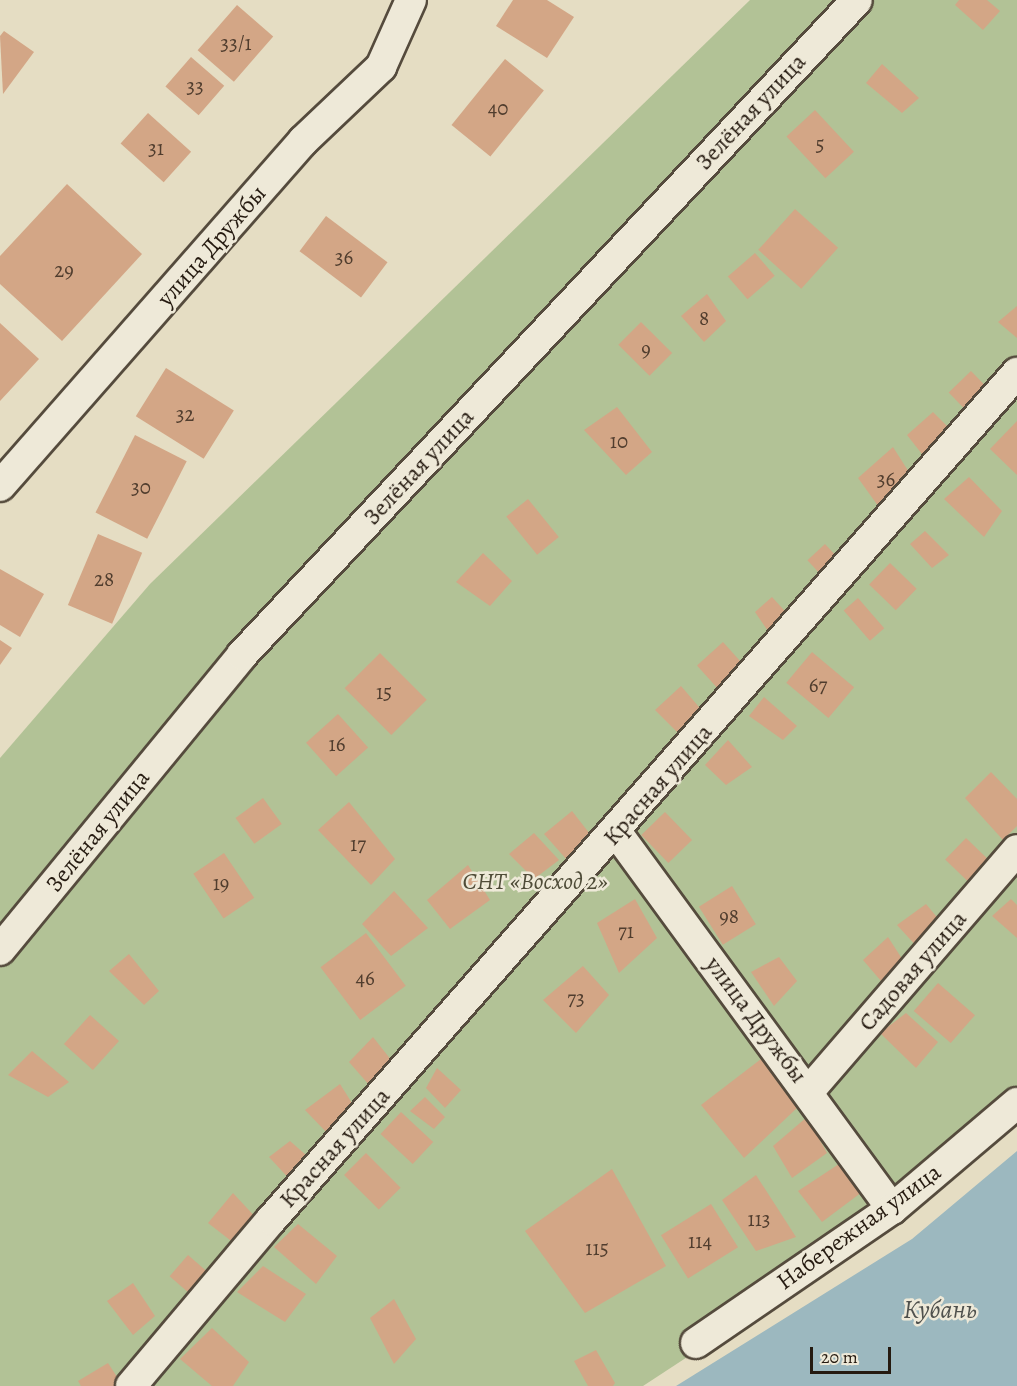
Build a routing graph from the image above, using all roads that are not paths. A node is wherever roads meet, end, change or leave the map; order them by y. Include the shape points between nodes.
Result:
1 (411, 0) edge
2 (857, 0) edge
3 (1017, 373) edge
4 (0, 486) edge
5 (617, 833) junction
6 (1017, 850) edge
7 (0, 950) edge
8 (810, 1091) junction
9 (1017, 1103) edge
10 (892, 1209) junction
11 (696, 1343) dead end
12 (132, 1386) edge

1 - 4 street, улица Дружбы via 381,67 303,141
2 - 7 street, Зелёная улица via 242,655
3 - 5 street, Красная улица
5 - 8 street, улица Дружбы
5 - 12 street, Красная улица via 271,1220
6 - 8 street, Садовая улица
8 - 10 street, улица Дружбы
9 - 10 street, Набережная улица
10 - 11 street, Набережная улица

